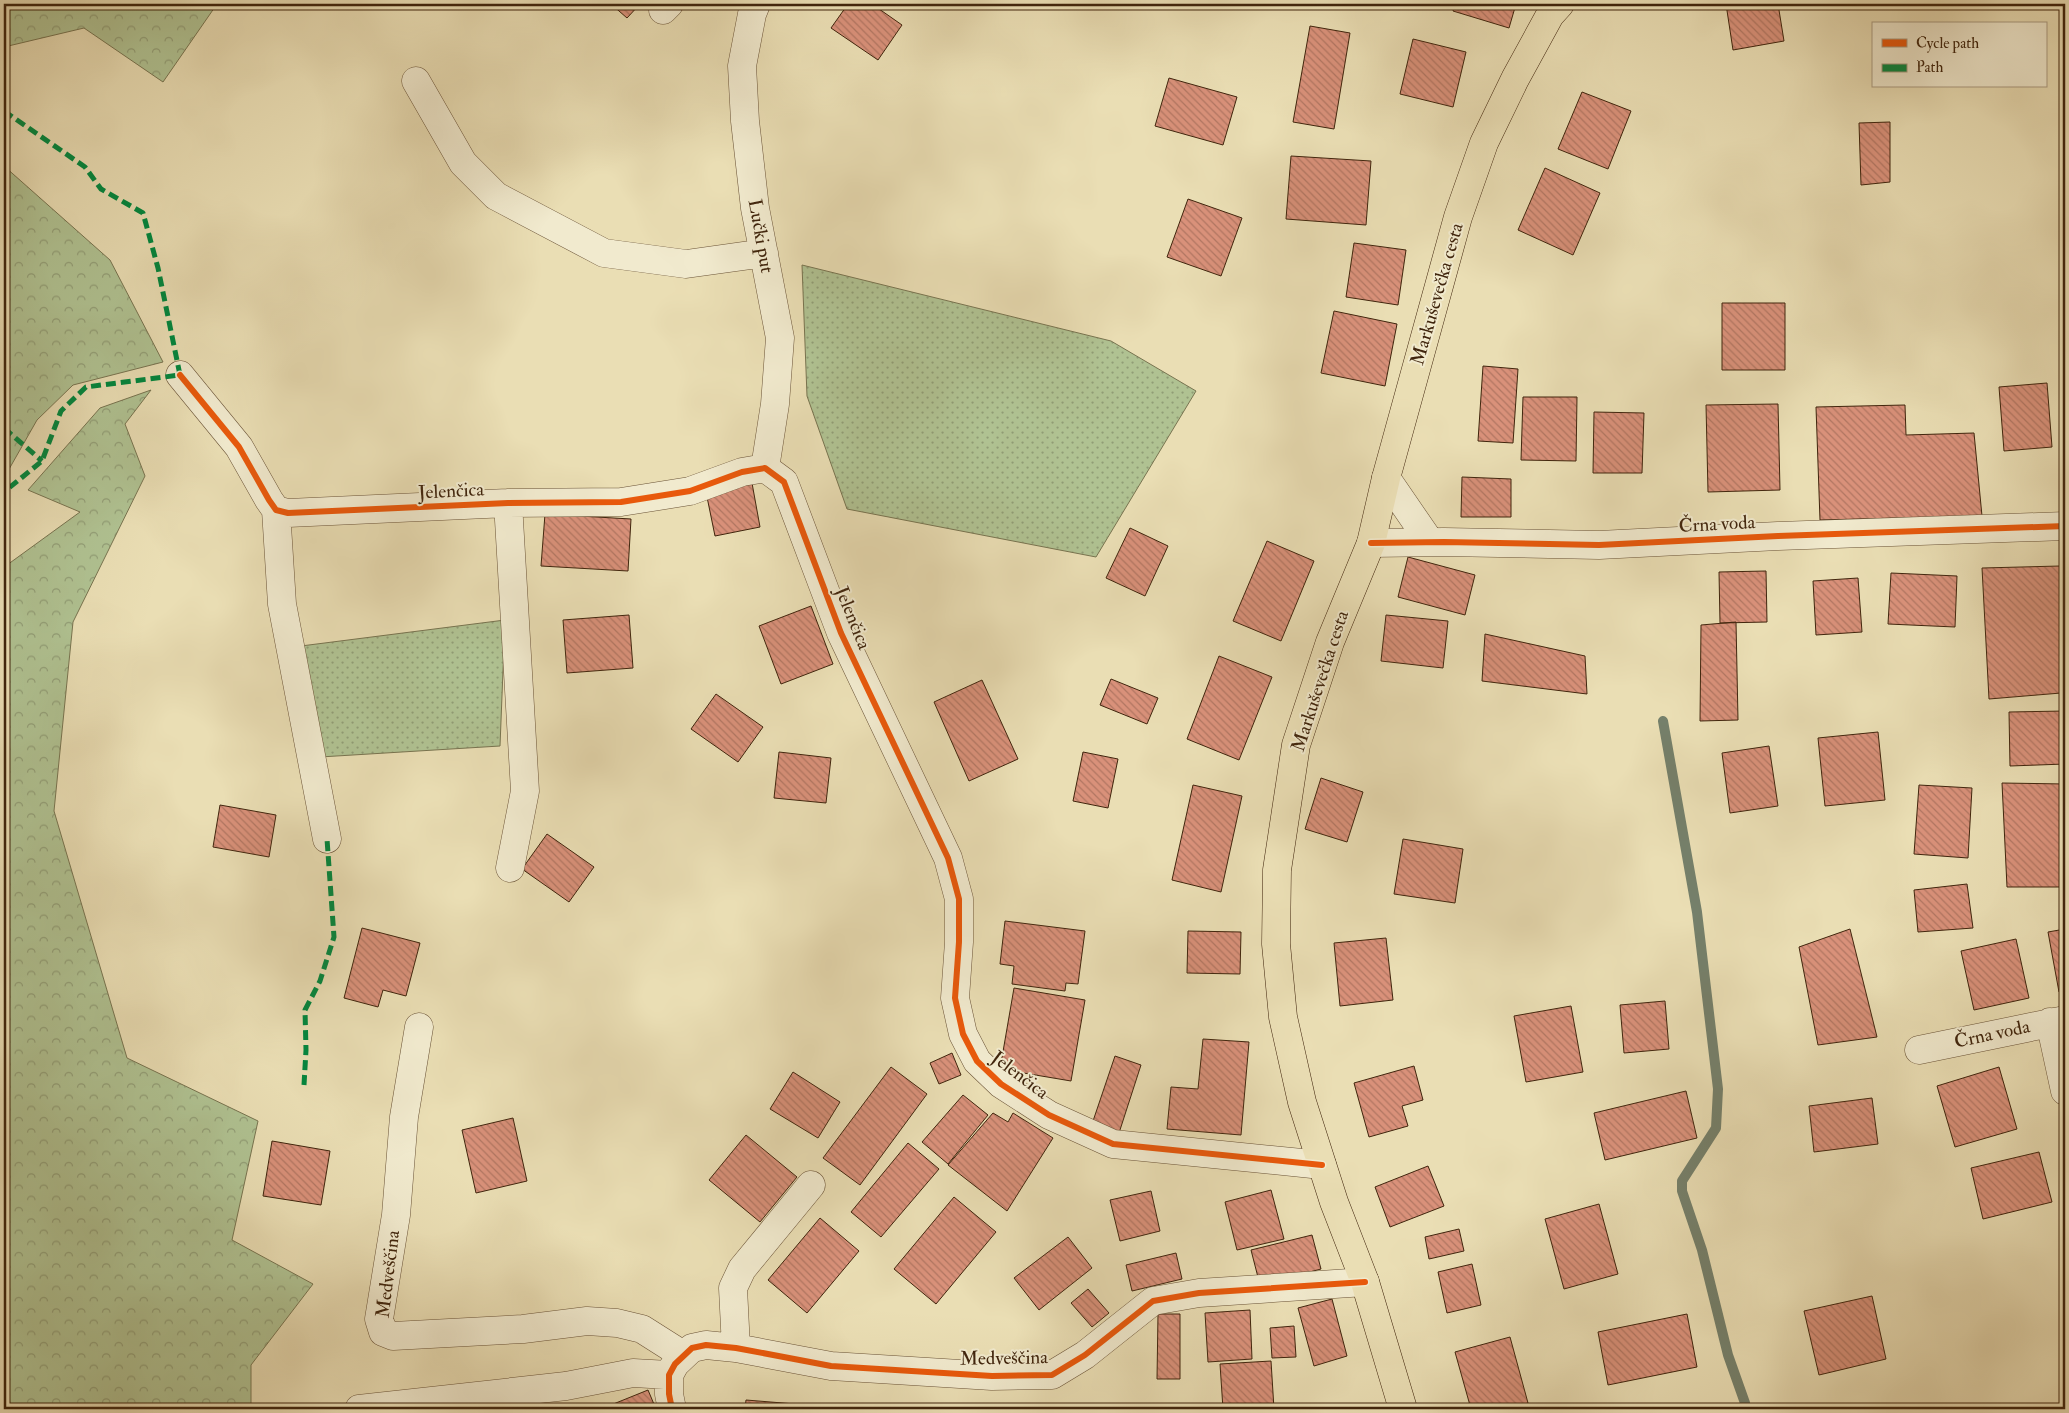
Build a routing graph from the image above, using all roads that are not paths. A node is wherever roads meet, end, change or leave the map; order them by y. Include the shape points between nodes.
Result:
1 (756, 4) edge
2 (1560, 4) edge
3 (416, 81) dead end
4 (764, 253) junction
5 (180, 375) dead end
6 (765, 468) junction
7 (1386, 478) junction
8 (508, 503) junction
9 (276, 510) junction
10 (2065, 526) edge
11 (1430, 542) junction
12 (1371, 543) junction
13 (327, 839) dead end
14 (510, 868) dead end
15 (2058, 1021) edge
16 (419, 1027) dead end
17 (1919, 1050) dead end
18 (2065, 1091) edge
19 (1322, 1165) junction
20 (811, 1185) dead end
21 (1365, 1282) junction
22 (736, 1348) junction
23 (676, 1365) junction
24 (359, 1409) edge
25 (672, 1409) edge
26 (1403, 1409) edge

1 - 4 street, Lučki put via 742,66 755,208
2 - 7 main road, Markuševečka cesta via 1550,15 1515,79 1484,143 1458,217
3 - 4 street via 463,163 496,196 604,253 686,264
4 - 6 street, Lučki put via 780,338 775,404
5 - 9 street via 239,446
6 - 8 street, Jelenčica via 742,472 690,491 621,502
6 - 19 street, Jelenčica via 784,482 841,633 948,858 959,899 955,998 963,1034 977,1061 1001,1084 1049,1116 1113,1144
7 - 11 street
7 - 12 main road, Markuševečka cesta
8 - 9 street, Jelenčica via 288,513
8 - 14 street via 525,790
9 - 13 street via 282,604
10 - 11 street, Črna voda via 1599,545
11 - 12 street, Črna voda
12 - 19 main road, Markuševečka cesta via 1330,642 1296,745 1277,870 1276,944 1283,1017 1302,1102
15 - 17 street, Črna voda
15 - 18 street
16 - 23 street, Medveščina via 404,1117 396,1215 378,1319 383,1332 393,1336 587,1321 617,1323 642,1329
19 - 21 main road, Markuševečka cesta
20 - 22 street via 742,1269 733,1288
21 - 22 street, Medveščina via 1199,1293 1153,1301 1085,1355 1052,1375 992,1376 831,1366
21 - 26 main road, Markuševečka cesta
22 - 23 street, Medveščina via 706,1345 692,1348
23 - 24 street, Medveščina via 566,1386
23 - 25 street via 669,1394

